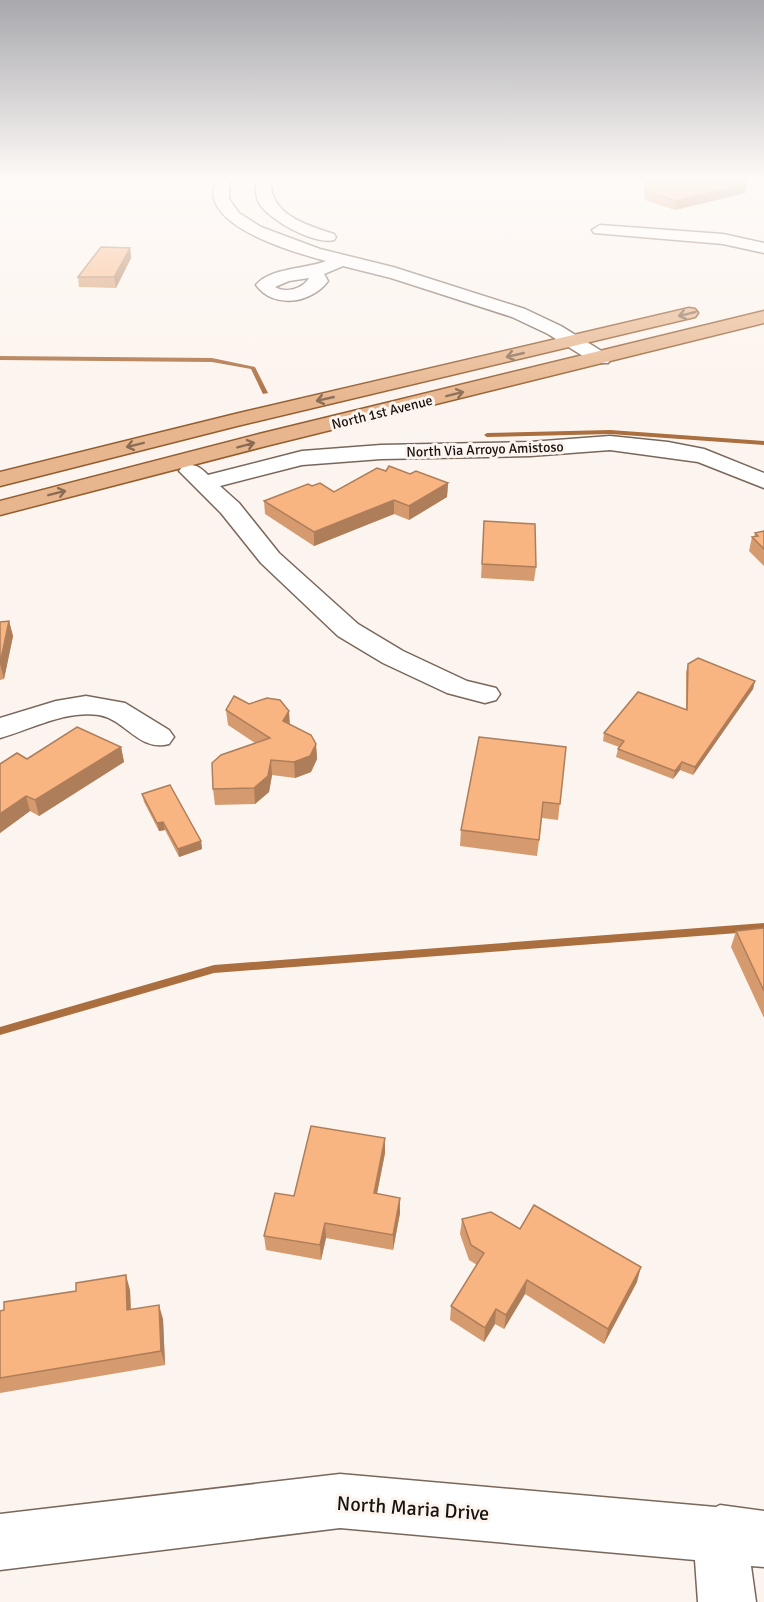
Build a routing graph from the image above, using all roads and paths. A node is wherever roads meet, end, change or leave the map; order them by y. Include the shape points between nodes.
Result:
1 (319, 254) edge
2 (358, 254) edge
3 (342, 260) junction
4 (315, 272) dead end
5 (489, 286) dead end
6 (708, 309) dead end
7 (764, 317) edge
8 (594, 336) junction
9 (572, 342) junction
10 (624, 353) junction
11 (601, 359) junction
12 (181, 461) junction
13 (0, 479) edge
14 (764, 481) edge
15 (204, 483) junction
16 (0, 508) edge
17 (485, 694) dead end
18 (0, 728) edge
19 (158, 737) dead end
20 (742, 1536) edge
21 (0, 1542) edge
22 (727, 1602) edge

1 - 3 street
2 - 3 street
3 - 4 street
3 - 9 street via 526,316
5 - 8 street
6 -> 8 main road, North 1st Avenue
7 - 10 main road, North 1st Avenue
8 - 9 main road, North 1st Avenue
8 - 10 street
9 - 11 street
9 -> 13 main road, North 1st Avenue
10 - 11 main road, North 1st Avenue
12 -> 11 main road, North 1st Avenue
12 - 15 street
16 -> 12 main road, North 1st Avenue
14 - 15 street, North Via Arroyo Amistoso via 704,456 610,443 302,458
15 - 17 street via 231,508 270,558 348,630 393,657 457,687
18 - 19 street via 62,709 94,705 114,710
20 - 21 street, North Maria Drive via 340,1501
20 - 22 street, North Maria Drive

